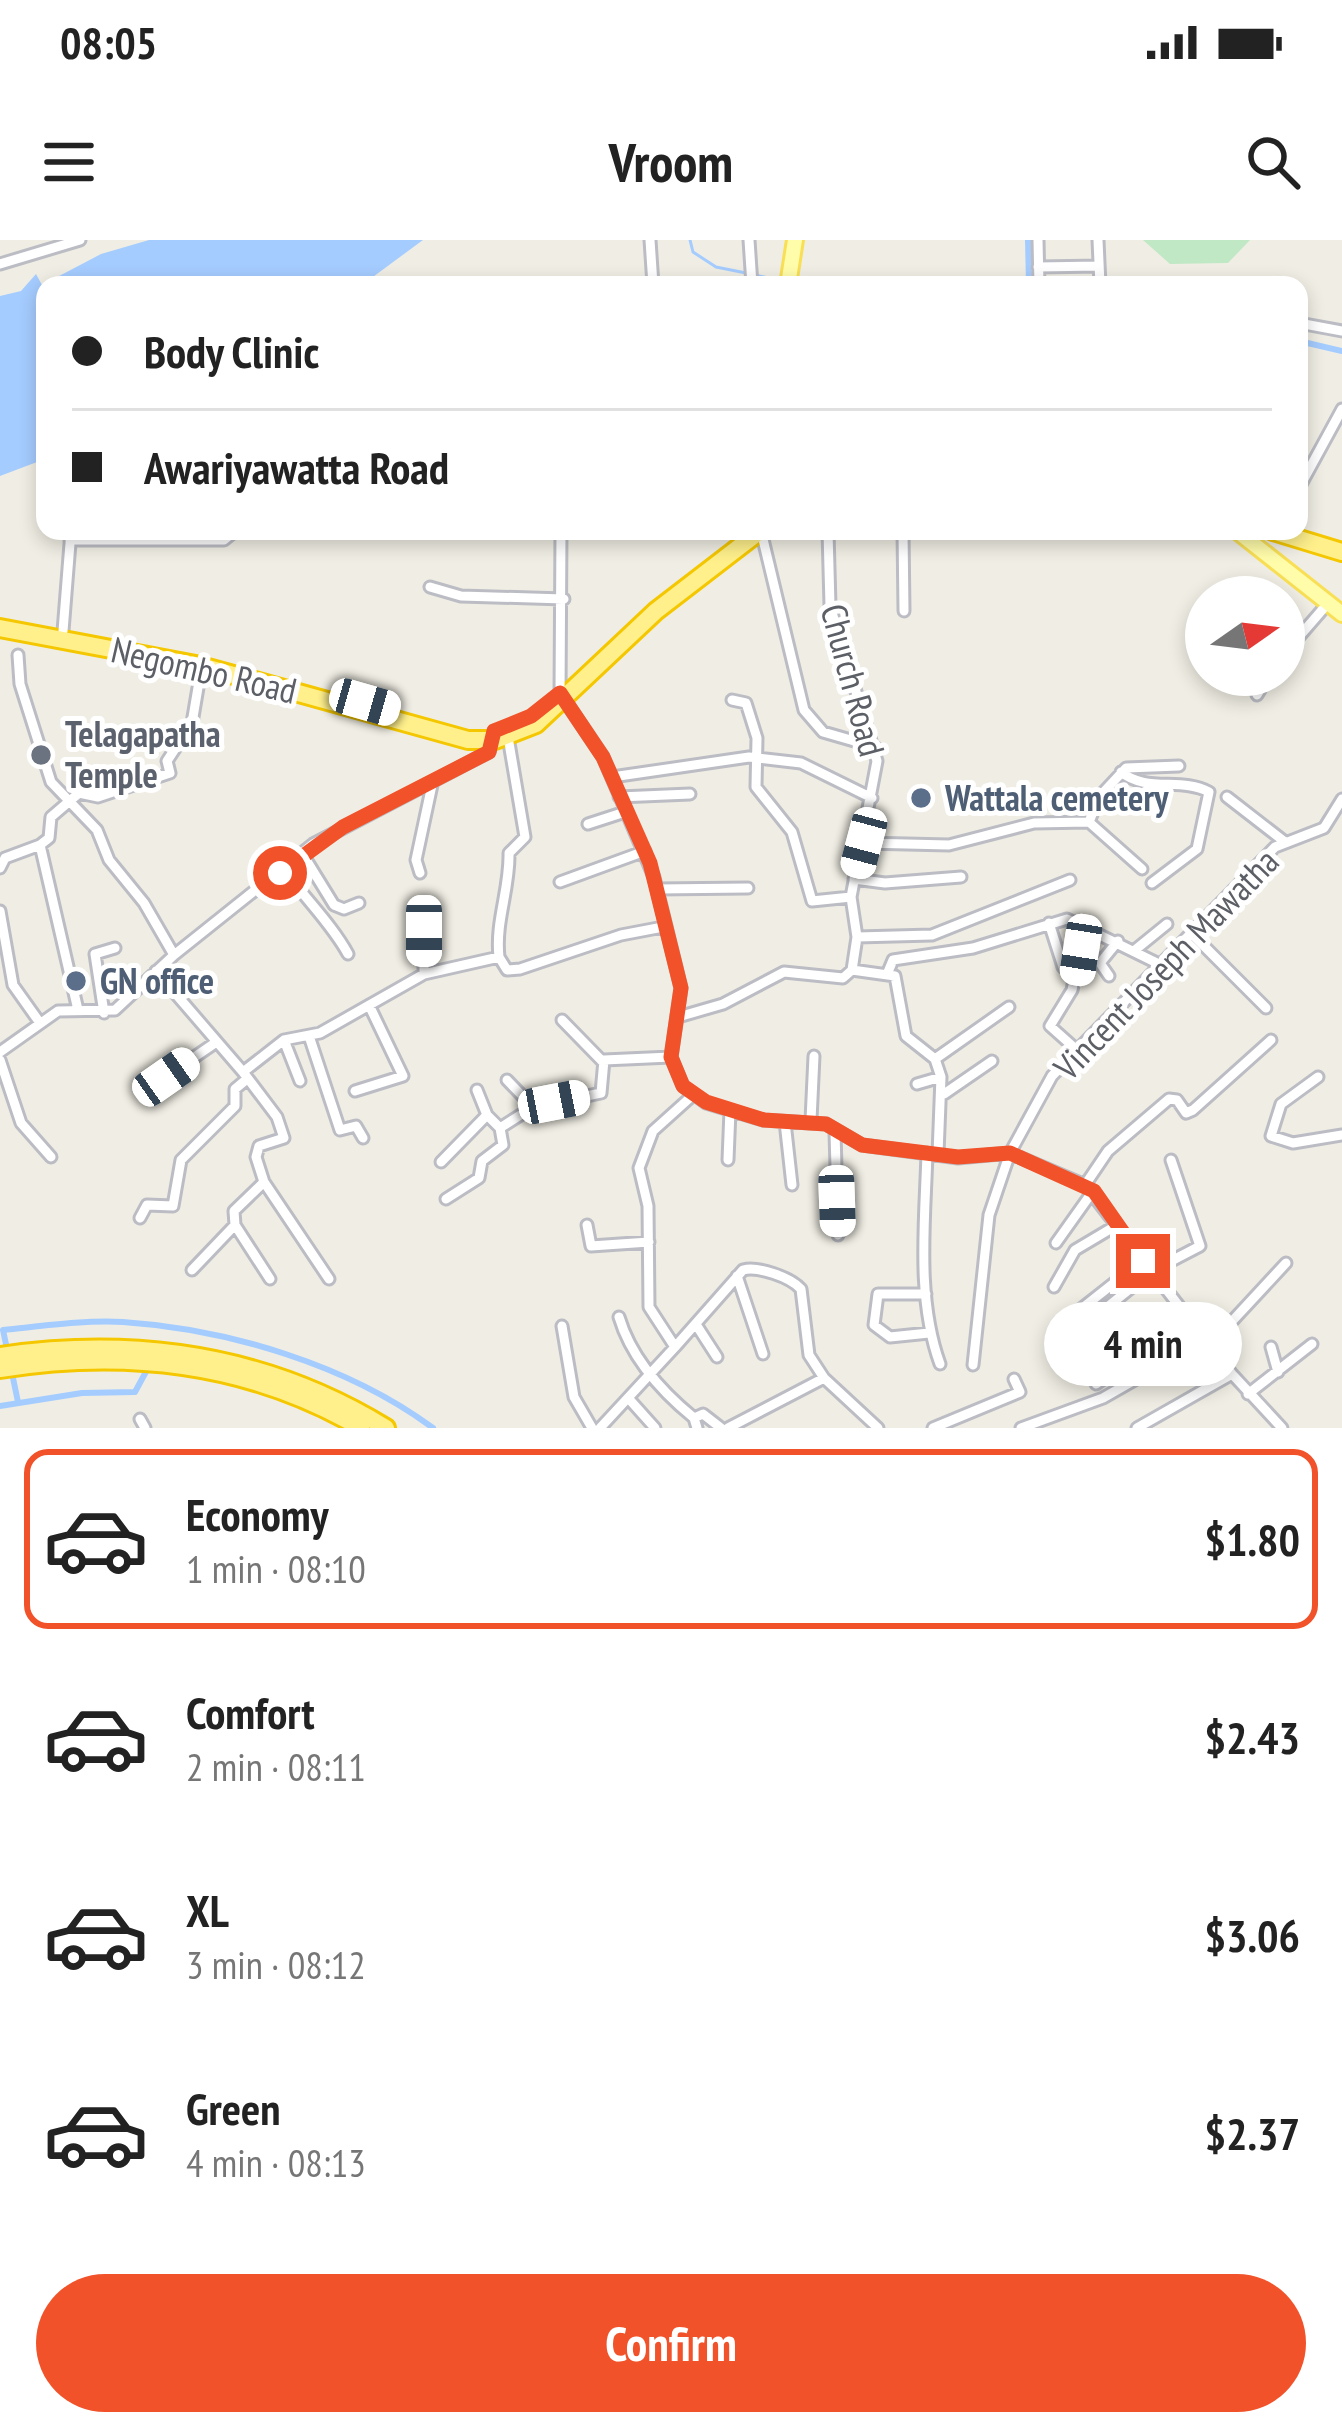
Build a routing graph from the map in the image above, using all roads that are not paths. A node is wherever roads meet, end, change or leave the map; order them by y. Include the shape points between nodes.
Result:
1 (80, 240) edge
2 (650, 240) edge
3 (749, 240) edge
4 (796, 240) edge
5 (1038, 240) edge
6 (1098, 240) edge
7 (0, 264) edge
8 (1038, 266) junction
9 (1099, 266) junction
10 (652, 276) edge
11 (752, 276) edge
12 (790, 276) edge
13 (1039, 276) edge
14 (1100, 276) edge
15 (1308, 325) edge
16 (1342, 331) edge
17 (1342, 409) edge
18 (1308, 471) edge
19 (1308, 534) edge
20 (1308, 539) edge
21 (70, 540) edge
22 (193, 540) edge
23 (225, 540) edge
24 (561, 540) edge
25 (734, 540) edge
26 (748, 540) edge
27 (762, 540) edge
28 (828, 540) edge
29 (903, 540) edge
30 (1249, 540) edge
31 (1342, 548) edge
32 (430, 587) dead end
33 (564, 598) junction
34 (1329, 602) junction
35 (904, 611) dead end
36 (1342, 614) edge
37 (0, 624) edge
38 (1305, 630) edge
39 (63, 631) junction
40 (18, 655) dead end
41 (202, 662) junction
42 (562, 696) junction
43 (732, 700) dead end
44 (499, 736) junction
45 (875, 747) junction
46 (756, 758) junction
47 (1179, 766) dead end
48 (1121, 772) junction
49 (612, 777) junction
50 (432, 785) junction
51 (690, 794) dead end
52 (619, 797) junction
53 (1227, 797) dead end
54 (872, 798) junction
55 (1342, 799) edge
56 (68, 803) junction
57 (625, 812) junction
58 (1089, 823) junction
59 (588, 824) dead end
60 (1286, 842) junction
61 (864, 843) junction
62 (40, 844) junction
63 (645, 851) junction
64 (302, 853) junction
65 (0, 868) edge
66 (284, 869) junction
67 (1142, 869) dead end
68 (420, 873) dead end
69 (961, 877) dead end
70 (854, 879) junction
71 (1070, 880) dead end
72 (560, 882) dead end
73 (1152, 883) dead end
74 (748, 888) dead end
75 (657, 889) junction
76 (851, 897) junction
77 (359, 903) dead end
78 (0, 911) edge
79 (1049, 923) junction
80 (1085, 924) junction
81 (1167, 925) dead end
82 (663, 927) junction
83 (424, 931) dead end
84 (1191, 933) junction
85 (856, 937) junction
86 (1118, 941) junction
87 (115, 948) dead end
88 (1135, 950) junction
89 (348, 954) dead end
90 (174, 955) junction
91 (499, 957) junction
92 (1159, 964) junction
93 (5, 970) edge
94 (156, 970) junction
95 (853, 970) junction
96 (888, 972) junction
97 (424, 974) junction
98 (1076, 976) junction
99 (1109, 976) dead end
100 (369, 1005) junction
101 (1009, 1007) dead end
102 (1266, 1008) dead end
103 (78, 1010) junction
104 (104, 1013) junction
105 (678, 1017) junction
106 (562, 1020) dead end
107 (40, 1023) junction
108 (309, 1036) junction
109 (284, 1040) junction
110 (1271, 1040) dead end
111 (215, 1043) junction
112 (1078, 1051) junction
113 (0, 1056) edge
114 (814, 1056) dead end
115 (671, 1057) junction
116 (935, 1059) junction
117 (992, 1061) dead end
118 (602, 1062) junction
119 (245, 1076) junction
120 (941, 1077) junction
121 (1318, 1077) dead end
122 (161, 1080) dead end
123 (300, 1081) dead end
124 (507, 1081) dead end
125 (917, 1084) dead end
126 (355, 1090) dead end
127 (477, 1090) dead end
128 (944, 1094) junction
129 (693, 1095) junction
130 (532, 1107) junction
131 (730, 1110) junction
132 (487, 1114) junction
133 (811, 1120) junction
134 (784, 1122) junction
135 (500, 1128) junction
136 (835, 1132) junction
137 (1342, 1135) edge
138 (363, 1138) dead end
139 (1010, 1153) junction
140 (933, 1154) junction
141 (51, 1157) dead end
142 (728, 1160) dead end
143 (1172, 1160) dead end
144 (441, 1162) dead end
145 (264, 1182) junction
146 (792, 1185) dead end
147 (1089, 1188) junction
148 (446, 1199) dead end
149 (140, 1218) dead end
150 (1117, 1225) junction
151 (235, 1226) junction
152 (586, 1226) dead end
153 (838, 1235) dead end
154 (649, 1242) junction
155 (1056, 1244) dead end
156 (1143, 1261) junction
157 (1286, 1263) dead end
158 (192, 1270) dead end
159 (1152, 1271) junction
160 (737, 1276) junction
161 (270, 1279) dead end
162 (329, 1279) dead end
163 (1054, 1287) dead end
164 (926, 1294) junction
165 (619, 1317) dead end
166 (1071, 1317) dead end
167 (1191, 1317) junction
168 (562, 1326) dead end
169 (698, 1326) junction
170 (929, 1333) junction
171 (1069, 1338) dead end
172 (1210, 1341) junction
173 (1312, 1345) dead end
174 (675, 1347) junction
175 (1271, 1347) dead end
176 (764, 1354) dead end
177 (0, 1356) edge
178 (717, 1357) dead end
179 (940, 1364) dead end
180 (973, 1365) dead end
181 (0, 1369) edge
182 (1278, 1372) junction
183 (1232, 1375) junction
184 (653, 1376) junction
185 (824, 1378) junction
186 (1014, 1379) dead end
187 (1096, 1384) dead end
188 (1249, 1394) junction
189 (628, 1400) junction
190 (695, 1423) edge
191 (1046, 1424) edge
192 (604, 1426) edge
193 (1278, 1426) edge
194 (361, 1428) edge
195 (386, 1428) edge
196 (655, 1428) edge
197 (724, 1428) edge
198 (878, 1428) edge
199 (933, 1428) edge
200 (1021, 1428) edge
201 (1137, 1428) edge

1 - 7 street
2 - 10 street
3 - 11 street
4 - 12 main road
5 - 8 street
6 - 9 street
8 - 9 street
8 - 13 street
9 - 14 street
15 - 16 street
17 - 18 street
19 - 31 highway
20 - 31 highway
21 - 39 street
22 - 23 street
24 - 33 street
25 - 42 highway via 651,606
26 - 42 highway
27 - 45 street via 804,710 823,732
28 - 45 street, Church Road via 830,606
29 - 35 street
30 - 34 main road
32 - 33 street via 460,596
33 - 42 street
34 - 36 main road
34 - 38 street
37 - 39 highway, Negombo Road
37 - 41 highway, Negombo Road
39 - 41 highway, Negombo Road
40 - 56 street via 45,766
41 - 44 highway, Negombo Road via 467,740
41 - 56 street via 192,722 167,761 170,772 98,797 79,793
42 - 44 highway via 536,724
42 - 49 street
43 - 46 street via 746,703
44 - 50 street via 489,752
44 - 91 street via 525,837 508,853
45 - 54 street, Church Road
46 - 49 street
46 - 54 street via 801,763
46 - 76 street via 756,787 793,832 812,902
47 - 48 street
48 - 58 street
48 - 73 street via 1142,785 1184,783 1209,792 1197,849
49 - 52 street
50 - 64 street
50 - 68 street
51 - 52 street
52 - 57 street
53 - 60 street
54 - 61 street, Church Road
55 - 60 street, Vincent Joseph Mawatha via 1324,828
56 - 62 street
56 - 90 street via 98,830 109,860
57 - 59 street
57 - 63 street
58 - 61 street via 1034,823 949,845
58 - 67 street
60 - 84 street, Vincent Joseph Mawatha
61 - 70 street, Church Road
62 - 65 street via 5,858
62 - 103 street
63 - 72 street
63 - 75 street
64 - 66 street
64 - 77 street via 334,904
66 - 89 street
66 - 90 street
69 - 70 street
70 - 76 street, Church Road
71 - 85 street via 932,934
74 - 75 street
75 - 82 street
76 - 85 street, Church Road
78 - 93 street
79 - 80 street
79 - 96 street via 973,948 893,960
79 - 98 street via 1063,967
80 - 86 street
80 - 98 street
81 - 88 street
82 - 91 street via 520,969 506,970
82 - 105 street via 681,988
83 - 97 street
84 - 92 street, Vincent Joseph Mawatha
84 - 102 street
85 - 95 street, Church Road
86 - 88 street
86 - 99 street via 1100,963
87 - 104 street via 94,954
88 - 92 street
90 - 94 street
91 - 97 street
92 - 112 street, Vincent Joseph Mawatha
93 - 107 street
94 - 104 street
94 - 111 street
95 - 96 street
95 - 105 street via 842,978 784,972
96 - 116 street via 901,989 906,1036
97 - 100 street
98 - 112 street via 1050,1026
100 - 108 street
100 - 126 street via 403,1076
101 - 116 street
103 - 104 street
103 - 107 street via 58,1010
105 - 115 street
106 - 118 street
107 - 113 street
108 - 109 street
108 - 138 street via 340,1130 356,1126
109 - 119 street
109 - 123 street
110 - 147 street via 1193,1110 1168,1099 1108,1151
111 - 119 street
111 - 122 street
112 - 139 street, Vincent Joseph Mawatha via 1052,1076
113 - 141 street via 21,1123
114 - 133 street
115 - 118 street
115 - 129 street
116 - 120 street
117 - 128 street
118 - 130 street via 601,1093
119 - 145 street via 284,1135 259,1146
119 - 149 street via 235,1106 181,1160 173,1206 147,1204
120 - 125 street
120 - 128 street
121 - 137 street via 1281,1104 1271,1136 1292,1143
124 - 130 street
127 - 132 street
128 - 140 street
129 - 131 street
129 - 154 street via 642,1150
130 - 135 street
131 - 134 street
131 - 142 street
132 - 135 street
132 - 144 street
133 - 134 street
133 - 136 street
134 - 146 street
135 - 148 street via 503,1145 482,1161 478,1178
136 - 140 street via 862,1145
136 - 153 street
139 - 140 street
139 - 147 street
139 - 180 street, Vincent Joseph Mawatha via 984,1238
140 - 164 street
143 - 159 street via 1200,1246
145 - 151 street via 233,1211
145 - 162 street
147 - 150 street
147 - 155 street
150 - 156 street
150 - 163 street via 1075,1250
151 - 158 street
151 - 161 street
152 - 154 street via 591,1246
154 - 174 street via 649,1307
156 - 159 street
156 - 166 street
157 - 172 street
159 - 167 street
159 - 171 street
160 - 169 street
160 - 176 street
160 - 185 street via 751,1268 801,1289 809,1355
164 - 170 street
164 - 170 street via 878,1294 874,1325 890,1337
165 - 184 street via 628,1345
167 - 172 street
167 - 187 street
168 - 192 street via 574,1397
169 - 174 street
169 - 178 street
170 - 179 street
172 - 183 street
172 - 191 street
173 - 182 street
174 - 184 street
175 - 182 street
177 - 195 highway via 99,1347 226,1360 320,1390
181 - 194 highway via 100,1360 195,1366 290,1392
182 - 188 street
183 - 188 street
183 - 201 street
184 - 189 street
184 - 190 street
185 - 197 street
185 - 198 street
186 - 199 street via 1019,1392
188 - 193 street
189 - 192 street
189 - 196 street
190 - 197 street via 710,1414
191 - 200 street

